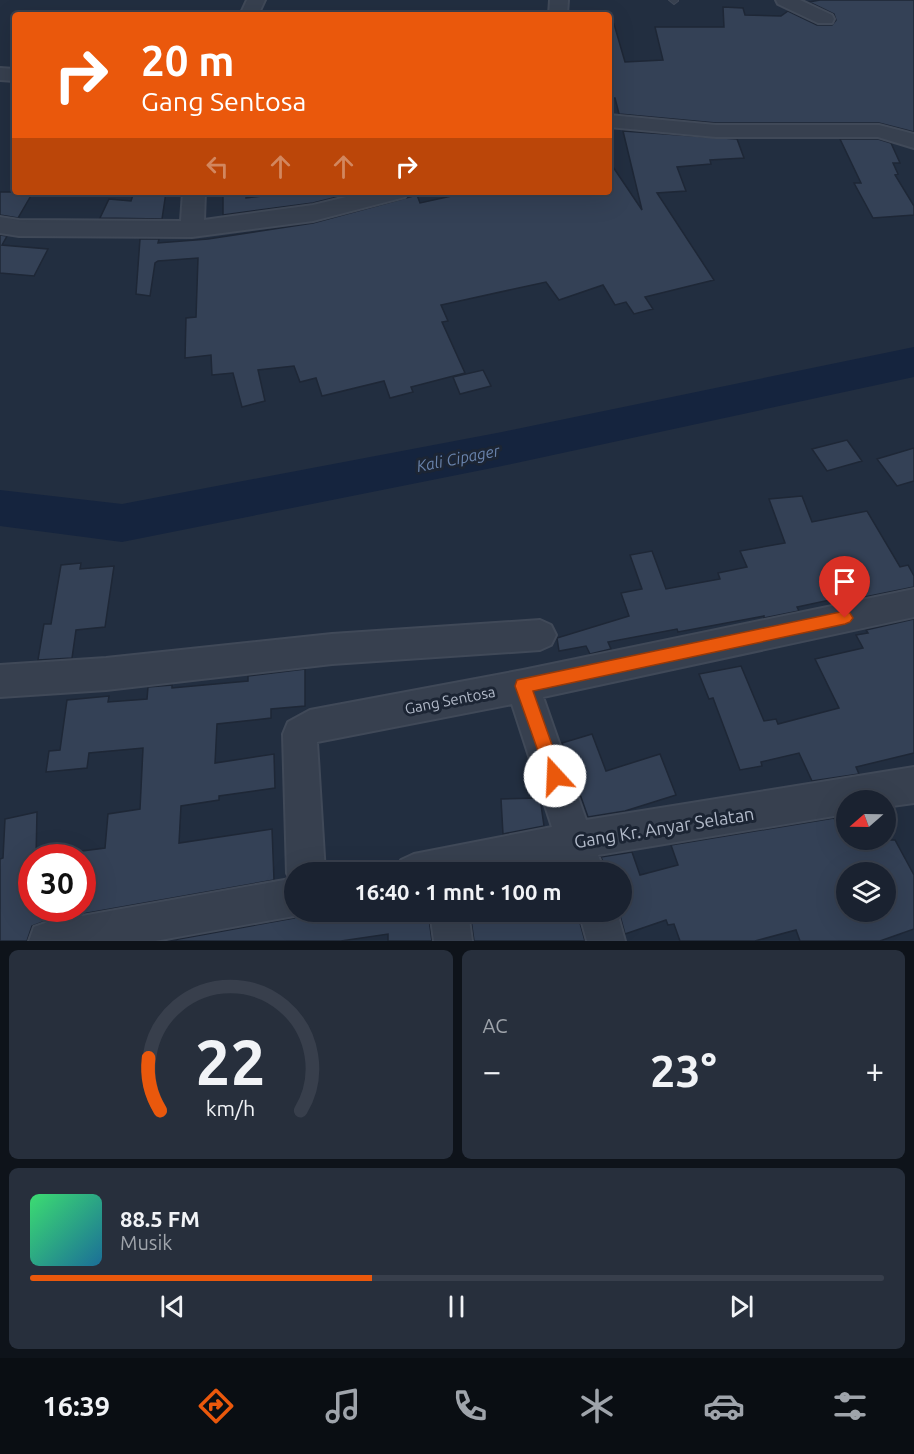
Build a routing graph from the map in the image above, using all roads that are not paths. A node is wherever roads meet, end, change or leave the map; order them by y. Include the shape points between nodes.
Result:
1 (785, 0) edge
2 (825, 19) dead end
3 (612, 121) edge
4 (914, 141) edge
5 (194, 195) edge
6 (380, 195) edge
7 (0, 225) edge
8 (192, 229) junction
9 (914, 603) edge
10 (540, 635) dead end
11 (0, 681) edge
12 (523, 686) junction
13 (914, 785) edge
14 (582, 857) edge
15 (306, 862) edge
16 (529, 862) edge
17 (284, 899) edge
18 (450, 922) edge
19 (601, 922) edge
20 (48, 941) edge
21 (453, 941) edge
22 (606, 941) edge

1 - 2 street
3 - 4 street via 716,131 879,131
5 - 8 street
6 - 8 street via 313,213
7 - 8 street
9 - 12 street, Gang Sentosa
10 - 11 street via 332,649 86,676
12 - 14 street
12 - 15 street, Gang Sentosa via 310,727 300,734
13 - 14 street, Gang Kr. Anyar Selatan
14 - 16 street, Gang Kr. Anyar Selatan
17 - 20 street
18 - 21 street
19 - 22 street

